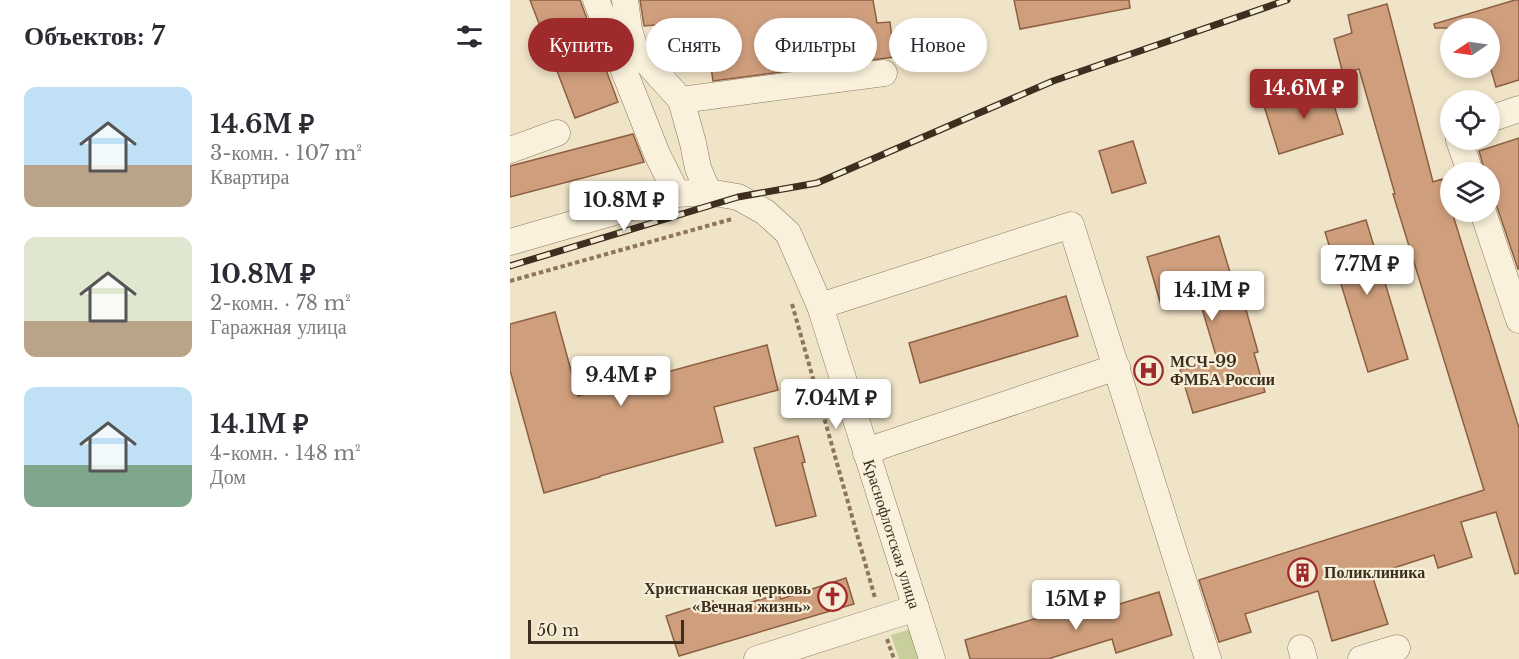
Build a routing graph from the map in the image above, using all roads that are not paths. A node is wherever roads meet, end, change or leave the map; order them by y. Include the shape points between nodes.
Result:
1 (596, 0) edge
2 (625, 0) edge
3 (884, 73) dead end
4 (681, 100) junction
5 (1519, 109) edge
6 (1500, 116) edge
7 (557, 133) dead end
8 (510, 150) edge
9 (708, 192) junction
10 (677, 194) junction
11 (1486, 222) edge
12 (510, 242) edge
13 (820, 306) junction
14 (1519, 320) edge
15 (1116, 367) junction
16 (866, 453) junction
17 (916, 608) junction
18 (1397, 648) dead end
19 (757, 659) edge
20 (932, 659) edge
21 (1208, 659) edge
22 (1361, 659) edge

1 - 10 street via 657,154
2 - 4 street via 635,49
3 - 4 street
4 - 9 street
5 - 6 street
7 - 8 street
9 - 10 street, Краснофлотская улица
9 - 13 street, Краснофлотская улица via 736,208 765,212 788,233
10 - 12 street, Краснофлотская улица
11 - 14 street
13 - 15 street via 1071,225
13 - 16 street, Краснофлотская улица
15 - 16 street
15 - 21 street
16 - 17 street, Краснофлотская улица
17 - 19 street
17 - 20 street, Краснофлотская улица
18 - 22 street

